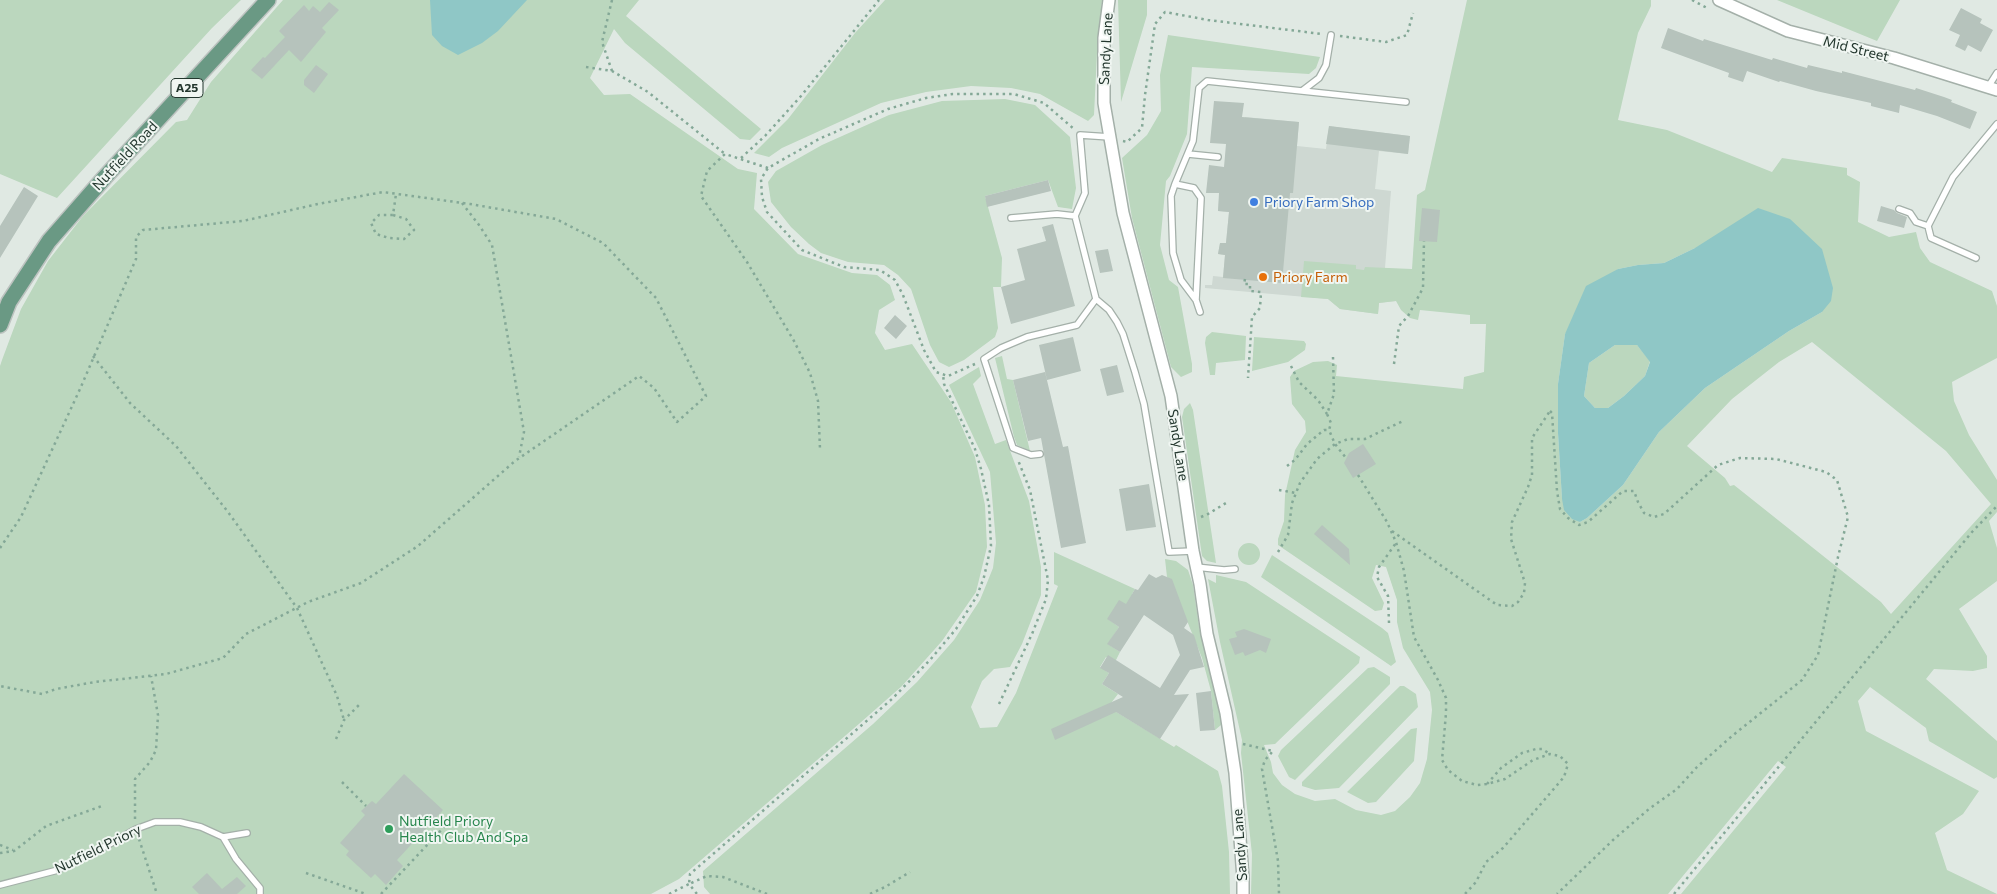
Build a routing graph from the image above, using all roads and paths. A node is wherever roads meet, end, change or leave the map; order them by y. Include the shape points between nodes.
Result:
1 (268, 0) edge
2 (612, 0) edge
3 (879, 0) edge
4 (1109, 0) edge
5 (1718, 0) edge
6 (1413, 13) dead end
7 (1331, 36) junction
8 (586, 67) dead end
9 (612, 71) junction
10 (1997, 73) edge
11 (1993, 89) edge
12 (1302, 91) junction
13 (1406, 102) dead end
14 (1997, 124) edge
15 (1080, 135) junction
16 (1110, 137) junction
17 (725, 154) junction
18 (1188, 154) junction
19 (1218, 157) dead end
20 (741, 158) junction
21 (768, 168) junction
22 (1175, 184) junction
23 (396, 194) junction
24 (461, 202) junction
25 (1900, 209) dead end
26 (394, 215) junction
27 (1075, 216) junction
28 (1010, 218) dead end
29 (1928, 226) junction
30 (1424, 241) dead end
31 (1976, 258) dead end
32 (1244, 279) dead end
33 (1096, 300) junction
34 (1196, 300) junction
35 (5, 305) edge
36 (1200, 312) dead end
37 (0, 325) edge
38 (93, 356) junction
39 (1333, 357) dead end
40 (984, 359) junction
41 (1394, 364) dead end
42 (1291, 366) dead end
43 (942, 374) junction
44 (1248, 378) dead end
45 (1327, 414) junction
46 (1403, 421) dead end
47 (1329, 430) junction
48 (1335, 444) junction
49 (820, 448) dead end
50 (1013, 448) junction
51 (1040, 454) dead end
52 (1346, 458) dead end
53 (518, 459) junction
54 (1287, 466) dead end
55 (1358, 475) dead end
56 (1279, 490) dead end
57 (1296, 493) junction
58 (1226, 503) dead end
59 (1997, 506) edge
60 (1190, 520) junction
61 (1391, 530) junction
62 (1396, 542) junction
63 (0, 548) edge
64 (1193, 551) junction
65 (1278, 552) dead end
66 (1196, 567) junction
67 (1235, 569) dead end
68 (297, 608) junction
69 (1388, 623) dead end
70 (150, 676) junction
71 (0, 686) edge
72 (999, 704) dead end
73 (359, 705) dead end
74 (344, 720) junction
75 (336, 739) dead end
76 (1231, 746) junction
77 (1550, 754) junction
78 (342, 782) dead end
79 (1487, 784) junction
80 (102, 806) dead end
81 (366, 806) dead end
82 (446, 825) dead end
83 (136, 829) junction
84 (247, 834) dead end
85 (224, 837) junction
86 (0, 845) edge
87 (14, 851) junction
88 (0, 853) edge
89 (910, 872) dead end
90 (306, 873) dead end
91 (689, 884) junction
92 (0, 885) edge
93 (158, 894) edge
94 (260, 894) edge
95 (366, 894) edge
96 (381, 894) edge
97 (669, 894) edge
98 (698, 894) edge
99 (767, 894) edge
100 (870, 894) edge
101 (1243, 894) edge
102 (1279, 894) edge
103 (1465, 894) edge
104 (1558, 894) edge
105 (1674, 894) edge

1 - 35 main road, Nutfield Road / A25 via 49,241
2 - 9 path via 602,42
3 - 20 path via 801,96
4 - 16 street, Sandy Lane via 1104,38 1104,93
5 - 11 street, Mid Street via 1788,31 1894,58
6 - 7 path via 1406,35 1386,42
7 - 12 lane via 1326,65 1319,78
7 - 16 path via 1165,12 1155,24 1142,128 1127,142
8 - 9 path
9 - 17 path via 648,92
10 - 11 lane
12 - 13 lane
12 - 18 lane via 1207,81 1199,88 1193,141
14 - 29 lane via 1952,177
15 - 16 lane
15 - 21 path via 1044,103 1014,94 953,94 926,98 859,120
15 - 27 lane via 1085,193
16 - 60 street, Sandy Lane via 1123,213 1171,396
17 - 20 path
17 - 49 path via 707,171 701,196 747,262 810,373 818,401
18 - 19 lane
18 - 22 lane
20 - 21 path
21 - 43 path via 761,179 767,212 802,250 844,267 880,270 895,280 924,350 936,372
22 - 34 lane via 1171,196 1173,253 1180,280
22 - 34 lane via 1194,188 1202,198
23 - 24 path
23 - 26 path
23 - 38 path via 383,192 242,221 143,230 136,237 136,259
24 - 53 path via 492,245 524,432
24 - 53 path via 556,219 603,243 656,298 706,396 677,422 654,388 639,376
25 - 29 lane via 1910,213 1916,222
26 - 26 path via 379,215 371,223 376,234 404,239 414,230 406,219
27 - 28 lane via 1057,214
27 - 33 lane
29 - 31 lane via 1931,238
30 - 41 path via 1423,288 1399,326
32 - 44 path via 1244,284 1250,284 1250,291 1261,292 1260,308 1252,317
33 - 40 lane via 1077,325 1028,337
33 - 64 lane via 1117,322 1135,372 1144,404 1169,552
34 - 36 lane
35 - 37 main road, Nutfield Road / A25
38 - 63 path via 21,517
38 - 68 path via 130,403 176,446
39 - 45 path via 1334,394
40 - 43 path via 956,374
40 - 50 lane
42 - 45 path via 1299,382
43 - 91 path via 975,449 989,505 991,546 976,596 956,629 892,699 690,874
45 - 47 path
46 - 48 path via 1364,439
47 - 48 path
47 - 54 path via 1324,430 1307,444
48 - 52 path
48 - 57 path via 1317,459
50 - 51 lane via 1031,455
50 - 72 path via 1030,490 1048,580 1046,599 1036,625
53 - 68 path via 418,546 361,583
55 - 61 path
56 - 57 path
57 - 65 path via 1288,535
58 - 60 path
59 - 105 path via 1972,532
60 - 64 street, Sandy Lane
61 - 62 path
61 - 104 path via 1497,605 1512,606 1518,602 1524,593 1525,583 1511,539 1512,522 1532,475 1532,438 1550,411 1560,509 1579,525 1588,522 1623,491 1634,491 1644,513 1654,517 1664,514 1718,466 1740,458 1776,458 1826,472 1837,480 1848,517 1818,655 1802,680 1732,736 1677,789 1612,840
62 - 69 path via 1379,567 1377,577 1388,596
62 - 79 path via 1414,637 1446,698 1442,760 1448,770 1462,780 1477,785
64 - 66 street, Sandy Lane
66 - 67 lane
66 - 76 street, Sandy Lane
68 - 70 path via 246,634 223,658
68 - 74 path via 337,696
70 - 71 path via 85,684 42,694
70 - 83 path via 158,715 156,750 135,779
73 - 74 path
74 - 75 path
76 - 101 street, Sandy Lane
76 - 102 path via 1242,744 1273,751 1262,769 1278,862
77 - 79 path via 1533,760 1505,779
77 - 79 path via 1542,749 1522,753 1501,768
77 - 103 path via 1560,756 1568,764 1564,777 1503,848 1486,862 1476,882
78 - 81 path
80 - 87 path via 46,826
82 - 96 path
83 - 85 lane, Nutfield Priory via 155,822 180,822
83 - 92 lane, Nutfield Priory via 58,870
83 - 93 path
84 - 85 lane
85 - 94 lane via 236,859 260,888
86 - 87 path
87 - 88 path
89 - 100 path
90 - 95 path
91 - 97 path
91 - 98 path
91 - 99 path via 707,876 723,877

